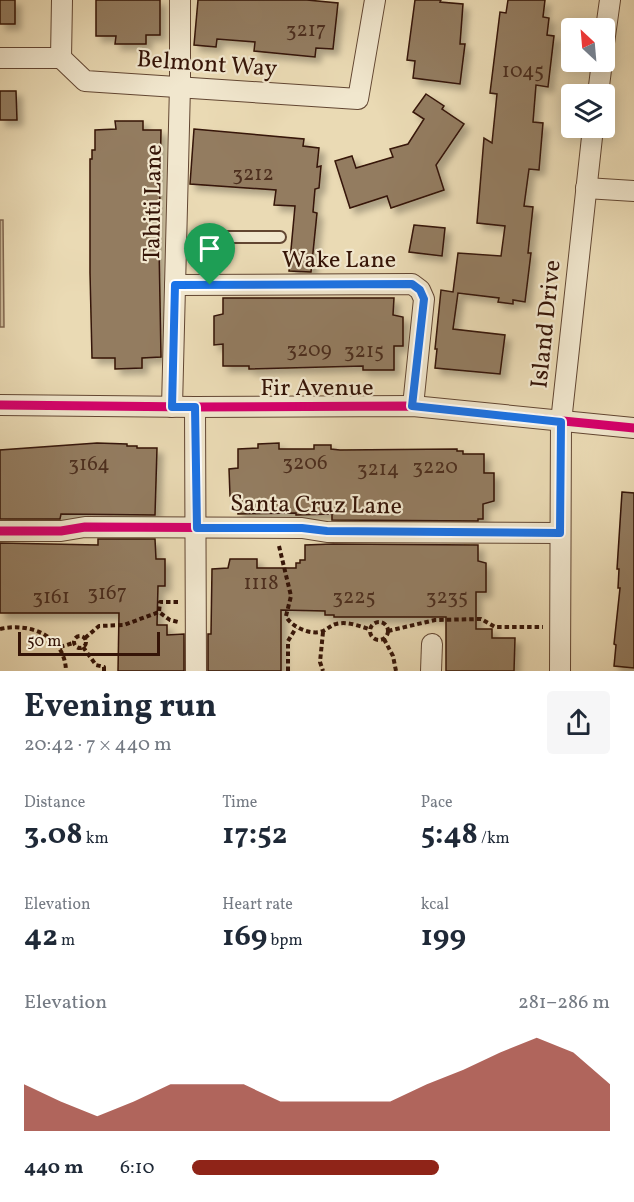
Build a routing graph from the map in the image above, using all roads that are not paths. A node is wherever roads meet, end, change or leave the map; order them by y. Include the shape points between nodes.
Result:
1 (62, 0) edge
2 (180, 0) edge
3 (375, 0) edge
4 (610, 0) edge
5 (607, 18) edge
6 (0, 58) edge
7 (61, 58) junction
8 (180, 86) junction
9 (592, 138) edge
10 (585, 188) junction
11 (634, 191) edge
12 (280, 237) dead end
13 (175, 285) junction
14 (210, 285) junction
15 (0, 405) edge
16 (412, 406) junction
17 (172, 407) junction
18 (195, 407) junction
19 (561, 422) junction
20 (634, 428) edge
21 (197, 528) junction
22 (0, 531) edge
23 (560, 533) junction
24 (432, 644) dead end
25 (196, 671) edge
26 (432, 671) edge
27 (560, 671) edge

1 - 7 street
2 - 8 street, Tahiti Lane
3 - 8 street, Belmont Way via 358,99
4 - 5 street
6 - 7 street
7 - 8 street, Belmont Way via 85,81
8 - 13 street, Tahiti Lane
9 - 10 street, Island Drive
10 - 11 street
10 - 19 street, Island Drive
12 - 14 lane via 210,237
13 - 14 street, Wake Lane
13 - 17 street, Tahiti Lane
14 - 16 street, Wake Lane via 412,284 424,299
15 - 17 street, Fir Avenue
16 - 18 street, Fir Avenue
16 - 19 street, Fir Avenue
17 - 18 street, Fir Avenue
18 - 21 street
19 - 20 street, Fir Avenue
19 - 23 street, Island Drive
21 - 22 street, Santa Cruz Lane
21 - 23 street, Santa Cruz Lane
21 - 25 street
23 - 27 street, Island Drive
24 - 26 street

